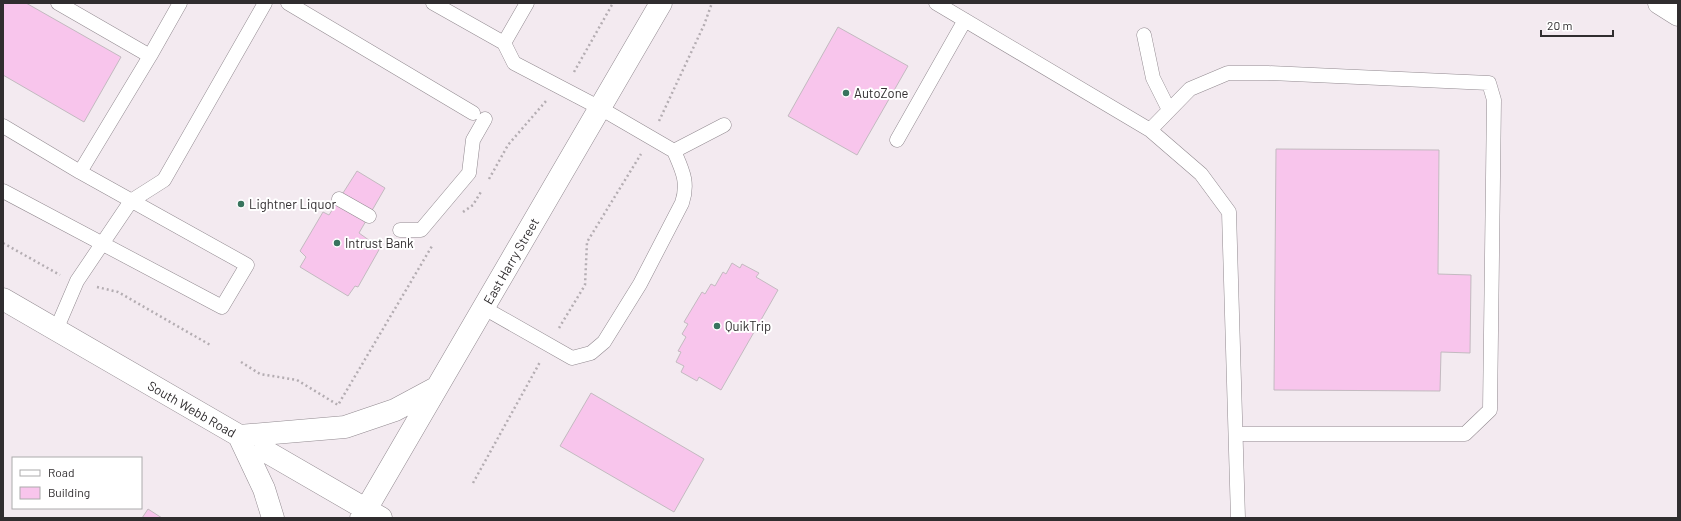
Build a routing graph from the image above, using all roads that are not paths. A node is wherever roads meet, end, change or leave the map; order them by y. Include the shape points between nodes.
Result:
1 (58, 3) edge
2 (180, 3) edge
3 (265, 3) edge
4 (288, 3) edge
5 (433, 3) edge
6 (527, 3) edge
7 (661, 3) edge
8 (936, 3) edge
9 (1659, 3) edge
10 (1678, 15) edge
11 (965, 20) junction
12 (1144, 35) dead end
13 (504, 44) junction
14 (150, 56) junction
15 (600, 108) junction
16 (1169, 110) junction
17 (724, 125) dead end
18 (3, 126) edge
19 (1150, 130) junction
20 (897, 140) dead end
21 (674, 151) junction
22 (80, 172) junction
23 (3, 191) edge
24 (339, 199) dead end
25 (131, 200) junction
26 (369, 216) dead end
27 (400, 230) dead end
28 (101, 244) junction
29 (3, 299) edge
30 (484, 308) junction
31 (56, 330) junction
32 (436, 388) junction
33 (1236, 434) junction
34 (239, 436) junction
35 (369, 515) edge
36 (273, 518) edge
37 (1238, 518) edge

1 - 14 lane
2 - 14 lane
3 - 25 lane via 164,180
4 - 27 lane via 479,116 472,140 469,173 421,230
5 - 13 lane
6 - 13 lane
7 - 15 main road, East Harry Street
8 - 11 lane
9 - 10 main road
11 - 19 lane
11 - 20 lane
12 - 16 lane via 1153,78
13 - 15 lane via 514,63
14 - 22 lane
15 - 21 lane
15 - 30 main road, East Harry Street
16 - 19 lane
16 - 33 lane via 1190,89 1228,73 1489,83 1494,100 1490,410 1465,434
17 - 21 lane
18 - 22 lane
19 - 33 lane via 1201,174 1229,212
21 - 30 lane via 686,180 682,203 640,284 604,342 591,353 572,358
22 - 25 lane
23 - 28 lane
24 - 26 lane
25 - 28 lane
25 - 28 lane via 247,265 222,307
28 - 31 lane via 77,281
29 - 31 main road, South Webb Road
30 - 32 main road, East Harry Street
31 - 34 main road, South Webb Road
32 - 34 main road via 395,410 345,427
32 - 35 main road, East Harry Street
33 - 37 lane
34 - 35 main road, South Webb Road
34 - 36 main road via 264,490

